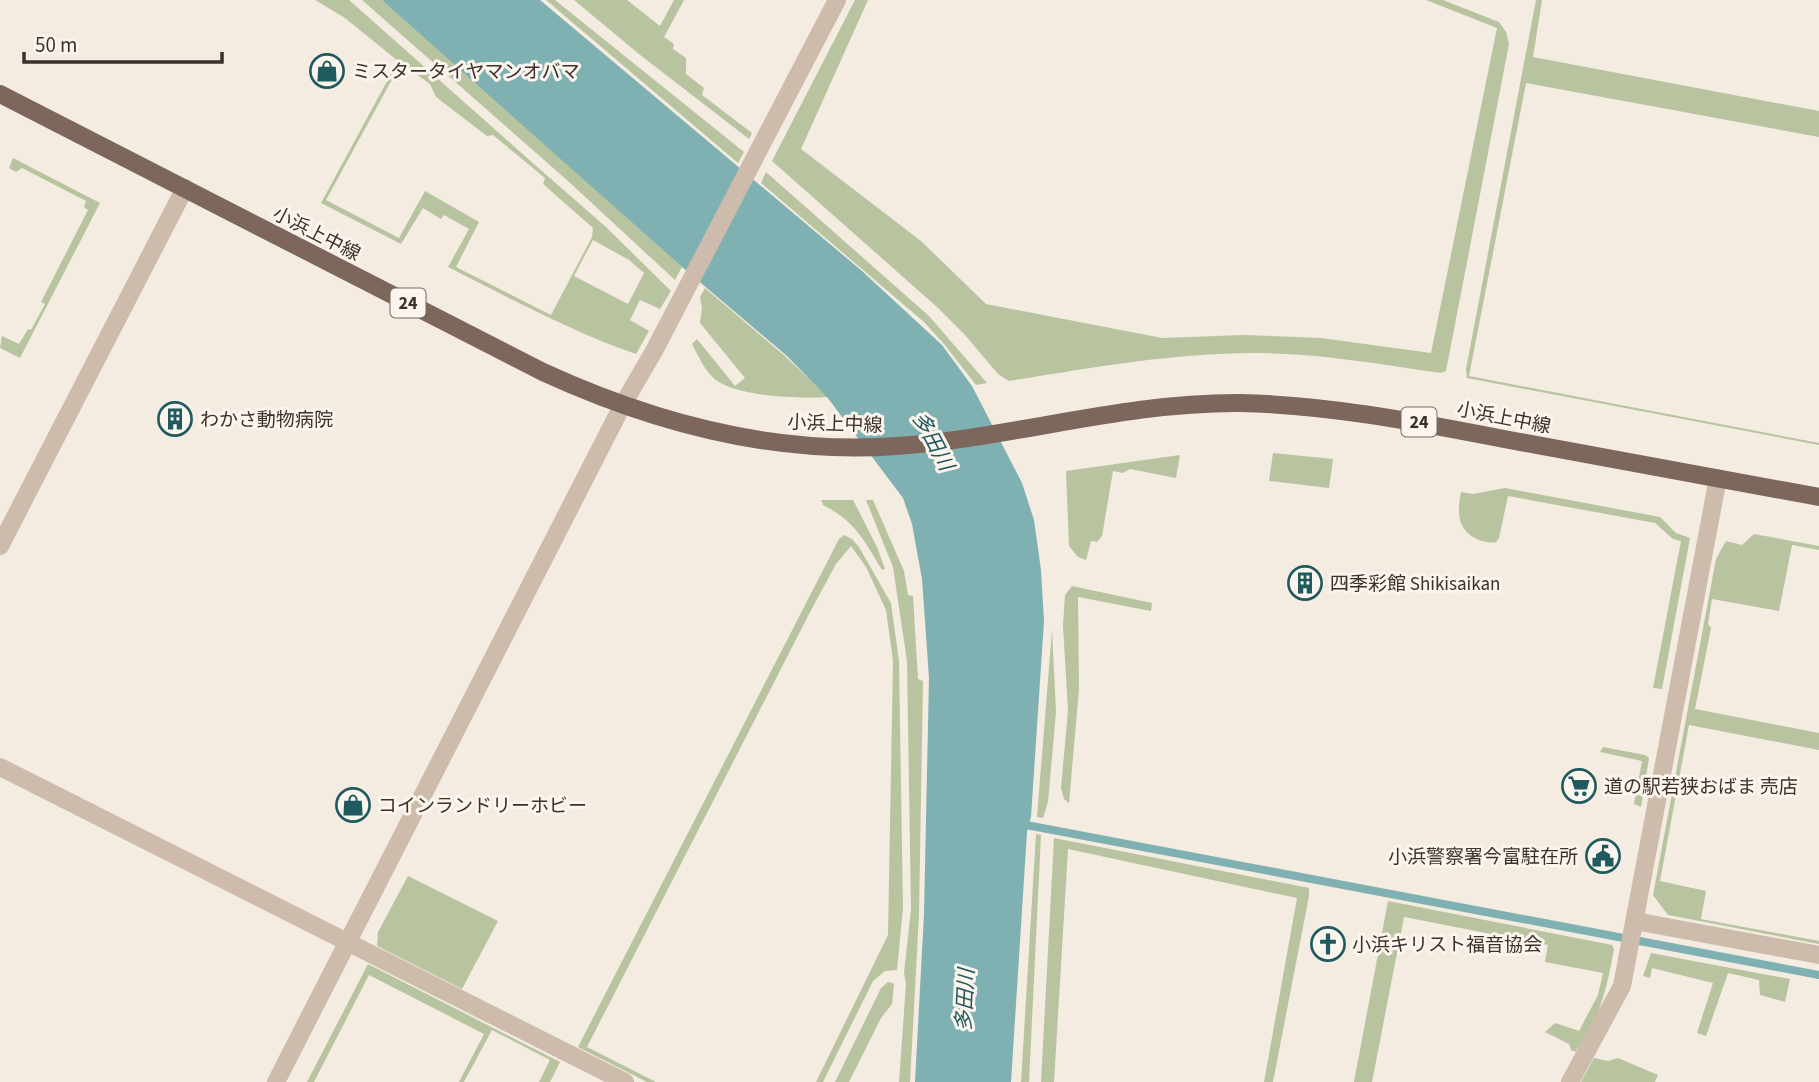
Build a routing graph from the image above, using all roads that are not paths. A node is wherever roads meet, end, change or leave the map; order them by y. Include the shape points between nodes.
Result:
1 (837, 0) edge
2 (0, 94) edge
3 (185, 188) junction
4 (622, 406) junction
5 (1718, 478) junction
6 (1819, 497) edge
7 (0, 546) edge
8 (0, 767) edge
9 (1633, 934) junction
10 (348, 942) junction
11 (1819, 955) edge
12 (276, 1082) edge
13 (625, 1082) edge
14 (1570, 1082) edge

1 - 4 street
2 - 3 main road, 小浜上中線 / 24
3 - 4 main road, 小浜上中線 / 24 via 494,347
3 - 7 street
4 - 5 main road, 小浜上中線 / 24 via 721,433 839,447 898,446 1152,408 1292,405 1352,411
4 - 10 street
5 - 6 main road, 小浜上中線 / 24
5 - 9 street
8 - 10 street
9 - 11 street
9 - 14 street via 1622,986
10 - 12 street
10 - 13 street

